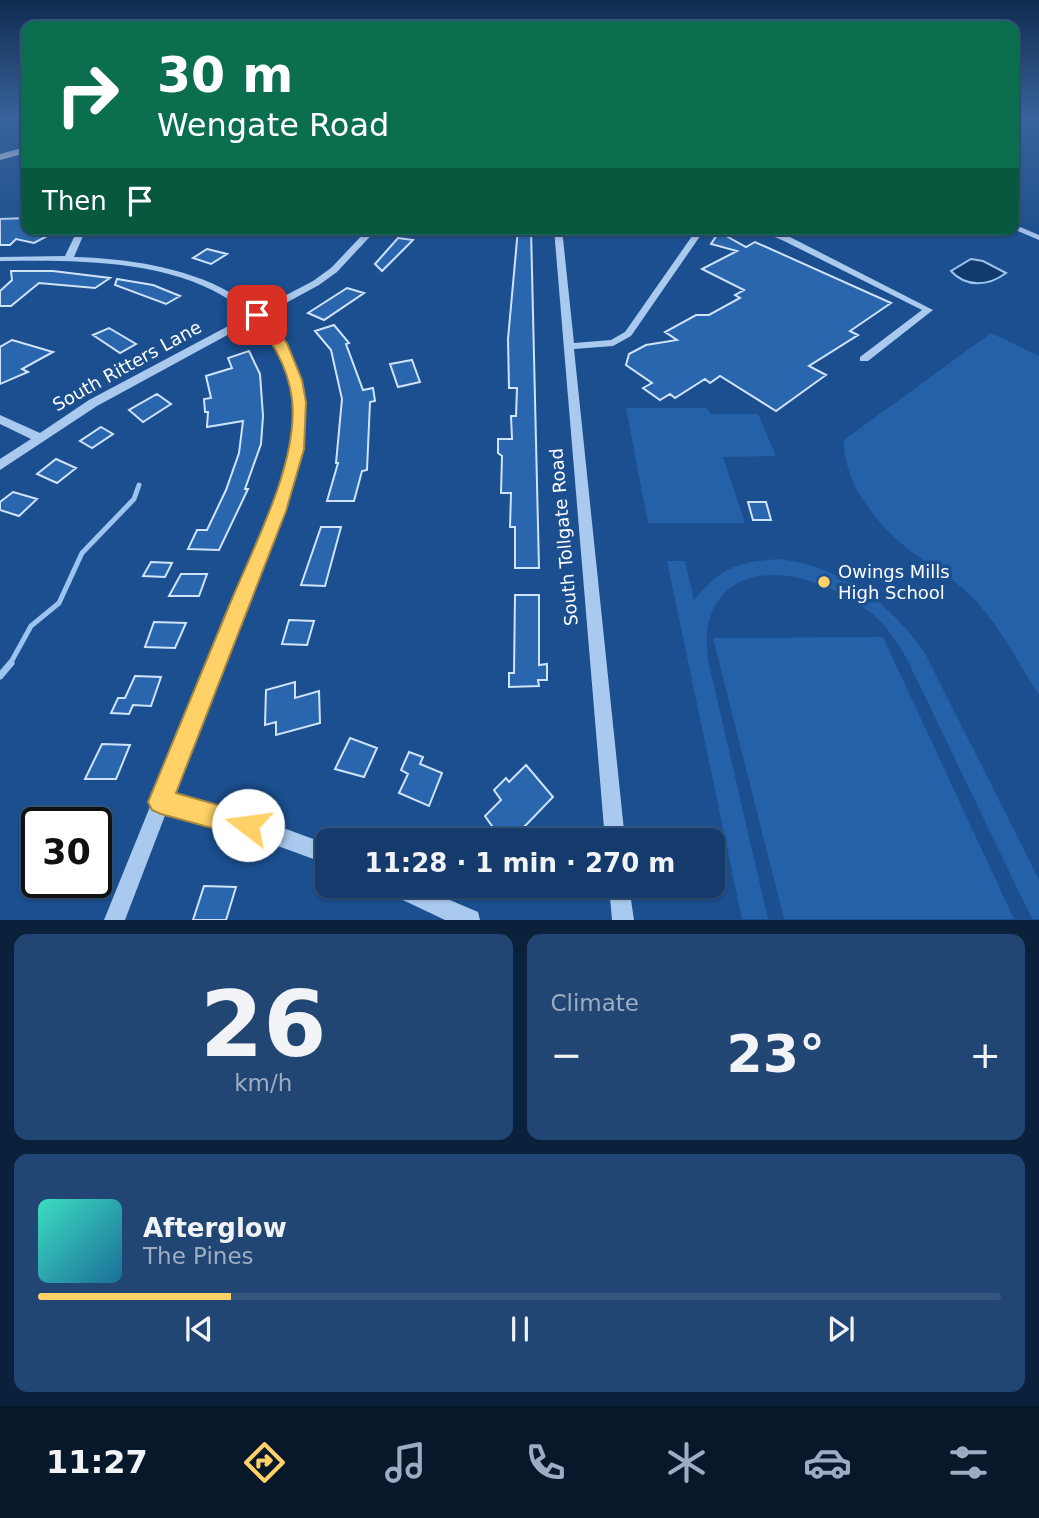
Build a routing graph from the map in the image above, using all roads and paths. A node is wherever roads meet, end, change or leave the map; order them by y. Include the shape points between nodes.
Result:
1 (1019, 229) edge
2 (79, 235) edge
3 (367, 235) edge
4 (559, 235) edge
5 (697, 235) edge
6 (776, 235) edge
7 (1039, 238) edge
8 (0, 259) edge
9 (68, 260) junction
10 (257, 315) junction
11 (569, 346) junction
12 (864, 359) dead end
13 (0, 419) edge
14 (38, 437) junction
15 (0, 465) edge
16 (161, 802) junction
17 (614, 828) edge
18 (315, 850) edge
19 (423, 898) edge
20 (620, 898) edge
21 (114, 919) edge
22 (470, 919) edge
23 (622, 919) edge

1 - 7 street
2 - 9 street
3 - 10 street, South Ritters Lane via 334,270
4 - 11 street, South Tollgate Road
5 - 11 street via 622,339
6 - 12 street via 928,310
8 - 9 street
9 - 10 street via 131,265 183,276 227,293
10 - 14 street, South Ritters Lane
10 - 16 street via 281,343 295,380 299,402 296,449 277,511
11 - 17 street, South Tollgate Road
13 - 14 street
14 - 15 street, South Ritters Lane
16 - 18 street via 248,825
16 - 21 street
19 - 22 street
20 - 23 street

